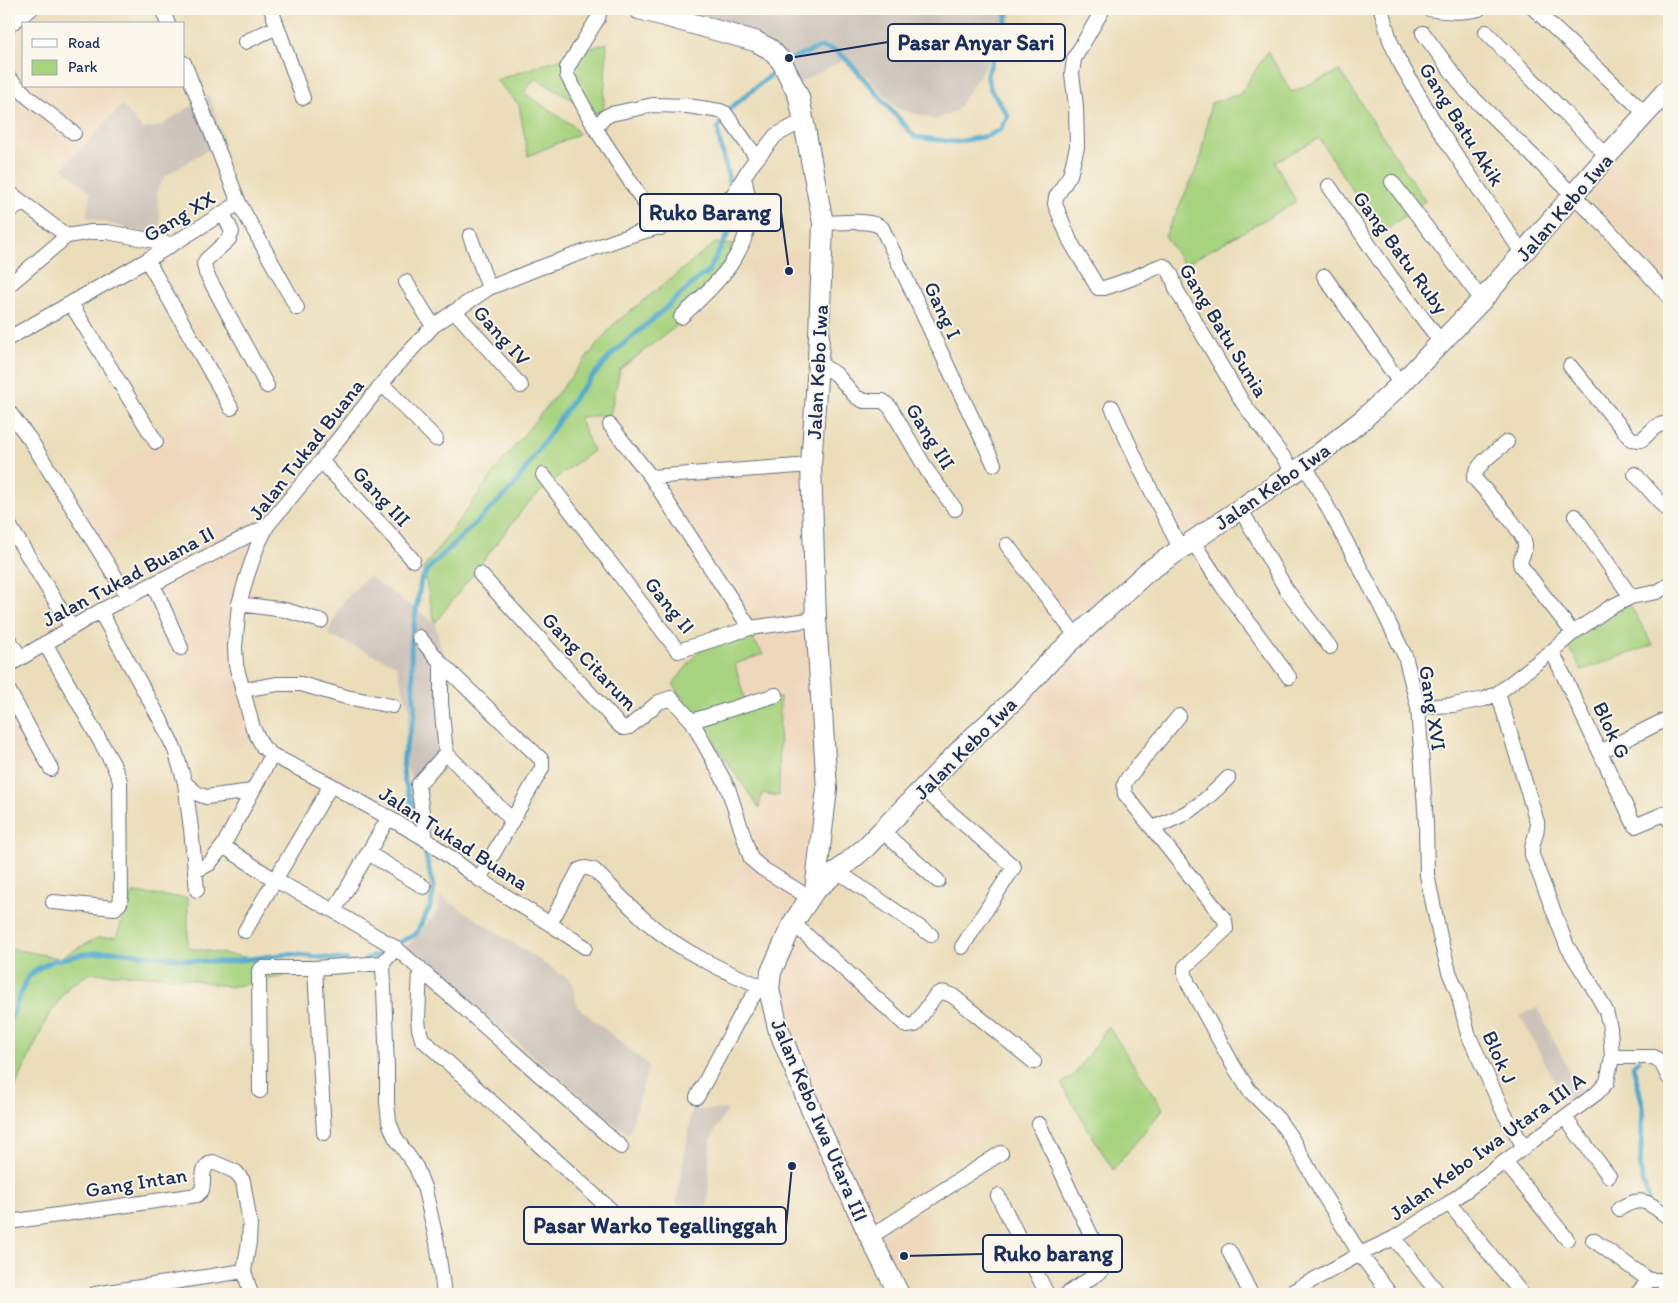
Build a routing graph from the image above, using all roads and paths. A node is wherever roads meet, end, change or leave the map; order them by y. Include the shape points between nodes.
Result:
1 (31, 9) edge
2 (162, 9) edge
3 (271, 9) edge
4 (600, 9) edge
5 (638, 9) edge
6 (1103, 9) edge
7 (1382, 9) edge
8 (1429, 9) edge
9 (1479, 9) edge
10 (1534, 9) edge
11 (167, 22) edge
12 (9, 25) edge
13 (277, 27) junction
14 (1486, 32) dead end
15 (1422, 33) dead end
16 (245, 42) dead end
17 (185, 66) edge
18 (9, 78) edge
19 (303, 98) dead end
20 (1661, 102) edge
21 (803, 121) junction
22 (595, 128) junction
23 (74, 133) dead end
24 (1607, 156) junction
25 (757, 158) junction
26 (744, 177) junction
27 (1392, 182) dead end
28 (1329, 186) dead end
29 (9, 192) edge
30 (1573, 195) junction
31 (24, 203) junction
32 (240, 203) junction
33 (9, 211) edge
34 (223, 213) junction
35 (823, 223) junction
36 (660, 228) junction
37 (67, 236) junction
38 (470, 236) dead end
39 (171, 244) junction
40 (1522, 254) junction
41 (147, 260) junction
42 (1324, 276) dead end
43 (406, 282) dead end
44 (9, 285) edge
45 (489, 288) junction
46 (1669, 297) edge
47 (1482, 300) junction
48 (71, 304) junction
49 (297, 308) dead end
50 (453, 312) junction
51 (681, 317) dead end
52 (433, 326) junction
53 (9, 338) edge
54 (1441, 342) junction
55 (818, 363) junction
56 (1570, 366) dead end
57 (1401, 384) junction
58 (383, 385) junction
59 (267, 386) dead end
60 (522, 386) dead end
61 (231, 408) dead end
62 (1112, 408) dead end
63 (9, 412) edge
64 (1669, 424) edge
65 (610, 425) dead end
66 (436, 439) dead end
67 (156, 442) dead end
68 (1507, 442) dead end
69 (321, 461) junction
70 (994, 464) dead end
71 (811, 466) junction
72 (1300, 469) junction
73 (543, 474) dead end
74 (1636, 474) dead end
75 (652, 477) junction
76 (955, 509) dead end
77 (1241, 510) junction
78 (1669, 512) edge
79 (1575, 516) dead end
80 (9, 525) edge
81 (267, 526) junction
82 (1007, 545) dead end
83 (1187, 546) junction
84 (413, 560) dead end
85 (480, 574) dead end
86 (153, 584) junction
87 (1669, 585) edge
88 (128, 597) junction
89 (1631, 597) junction
90 (239, 604) junction
91 (100, 612) junction
92 (816, 619) junction
93 (320, 621) dead end
94 (72, 628) junction
95 (750, 628) junction
96 (1573, 633) junction
97 (419, 637) dead end
98 (1077, 637) junction
99 (9, 640) edge
100 (45, 643) junction
101 (1330, 647) dead end
102 (181, 648) dead end
103 (1552, 651) junction
104 (15, 662) edge
105 (442, 663) junction
106 (1290, 677) dead end
107 (242, 690) junction
108 (9, 691) edge
109 (1498, 693) junction
110 (776, 695) dead end
111 (392, 706) dead end
112 (1418, 707) junction
113 (1179, 716) dead end
114 (1669, 718) edge
115 (692, 722) junction
116 (1600, 752) junction
117 (446, 753) junction
118 (272, 755) junction
119 (51, 769) dead end
120 (1228, 778) dead end
121 (185, 783) junction
122 (331, 784) junction
123 (924, 789) junction
124 (252, 791) junction
125 (1668, 816) edge
126 (389, 817) junction
127 (512, 820) junction
128 (1152, 828) junction
129 (882, 830) junction
130 (423, 838) junction
131 (225, 842) junction
132 (820, 843) junction
133 (368, 853) junction
134 (852, 858) junction
135 (195, 871) junction
136 (837, 871) junction
137 (479, 879) junction
138 (275, 880) junction
139 (938, 881) dead end
140 (424, 887) dead end
141 (197, 890) dead end
142 (813, 894) junction
143 (53, 902) dead end
144 (334, 912) junction
145 (793, 923) junction
146 (550, 924) junction
147 (245, 931) dead end
148 (931, 935) dead end
149 (393, 946) junction
150 (585, 947) dead end
151 (962, 947) dead end
152 (383, 963) junction
153 (316, 968) junction
154 (420, 968) junction
155 (1452, 979) joint
156 (764, 987) junction
157 (1612, 1058) junction
158 (1034, 1062) dead end
159 (1669, 1078) edge
160 (260, 1090) dead end
161 (697, 1097) dead end
162 (1565, 1118) junction
163 (1039, 1124) dead end
164 (324, 1133) dead end
165 (622, 1147) dead end
166 (1524, 1147) junction
167 (1001, 1154) dead end
168 (1505, 1162) junction
169 (1609, 1176) dead end
170 (998, 1196) dead end
171 (1449, 1203) junction
172 (1620, 1209) dead end
173 (1669, 1218) edge
174 (9, 1222) edge
175 (632, 1229) dead end
176 (870, 1237) junction
177 (1394, 1238) junction
178 (1567, 1239) dead end
179 (1593, 1240) dead end
180 (1229, 1251) dead end
181 (1360, 1254) junction
182 (244, 1271) junction
183 (1649, 1280) junction
184 (1668, 1282) edge
185 (95, 1294) edge
186 (251, 1294) edge
187 (444, 1294) edge
188 (899, 1294) edge
189 (1047, 1294) edge
190 (1067, 1294) edge
191 (1251, 1294) edge
192 (1288, 1294) edge
193 (1390, 1294) edge
194 (1439, 1294) edge
195 (1522, 1294) edge
196 (1637, 1294) edge

1 - 12 street
2 - 11 street
3 - 13 street
4 - 22 street via 598,18 568,68 572,85
5 - 21 street, Jalan Kebo Iwa via 755,41 770,49 782,62 799,97
6 - 72 street, Gang Batu Sunia via 1074,59 1072,74 1077,147 1070,175 1056,196 1055,204 1066,233 1098,288 1160,266 1167,269 1244,403
7 - 40 street, Gang Batu Akik via 1398,59 1439,130
8 - 9 street
10 - 20 street
13 - 16 street
13 - 19 street
14 - 24 street
15 - 30 street via 1466,91
17 - 32 street, Gang XX
18 - 23 street
20 - 24 street, Jalan Kebo Iwa
21 - 25 street, Jalan Tukad Buana via 776,136
21 - 35 street, Jalan Kebo Iwa
22 - 25 street via 611,114 652,106 688,106 720,111
22 - 36 street
24 - 30 street, Jalan Kebo Iwa
25 - 26 street, Jalan Tukad Buana
26 - 36 street, Jalan Tukad Buana via 733,195 704,214
26 - 51 street via 750,208 748,229 736,255 712,288
27 - 47 street
28 - 54 street, Gang Batu Ruby via 1391,277
29 - 31 street
30 - 40 street, Jalan Kebo Iwa
30 - 46 street
31 - 33 street
31 - 37 street
32 - 34 street, Gang XX
32 - 49 street
34 - 39 street, Gang XX
34 - 59 street via 232,232 229,239 206,260 206,273
35 - 55 street, Jalan Kebo Iwa
35 - 70 street, Gang I via 867,223 878,224 882,228
36 - 45 street, Jalan Tukad Buana via 628,236
37 - 39 street via 107,232
37 - 44 street
38 - 45 street
39 - 41 street, Gang XX
40 - 47 street, Jalan Kebo Iwa
41 - 48 street, Gang XX
41 - 61 street
42 - 57 street
43 - 52 street
45 - 50 street, Jalan Tukad Buana
47 - 54 street, Jalan Kebo Iwa
48 - 53 street, Gang XX
48 - 67 street
50 - 52 street, Jalan Tukad Buana
50 - 60 street, Gang IV
52 - 58 street, Jalan Tukad Buana
54 - 57 street, Jalan Kebo Iwa
55 - 71 street, Jalan Kebo Iwa
55 - 76 street, Gang III via 836,374 856,397 864,401 883,401 890,407 928,472
56 - 64 street via 1631,439 1641,440 1654,427
57 - 72 street, Jalan Kebo Iwa via 1361,421
58 - 66 street
58 - 69 street, Jalan Tukad Buana
62 - 83 street via 1139,466
63 - 88 street
65 - 75 street
68 - 96 street via 1486,459 1474,478 1520,533 1525,543 1521,566
69 - 81 street, Jalan Tukad Buana
69 - 84 street, Gang III
71 - 75 street
71 - 92 street, Jalan Kebo Iwa
72 - 77 street, Jalan Kebo Iwa
72 - 112 street, Gang XVI via 1380,605 1405,656
73 - 95 street, Gang II via 678,651
74 - 78 street
75 - 95 street
77 - 83 street, Jalan Kebo Iwa
77 - 101 street via 1286,588
79 - 89 street
80 - 94 street
81 - 86 street, Jalan Tukad Buana II
81 - 90 street, Jalan Tukad Buana
82 - 98 street
83 - 98 street, Jalan Kebo Iwa via 1147,572
83 - 106 street via 1222,586
85 - 115 street, Gang Citarum via 623,728 671,698
86 - 88 street, Jalan Tukad Buana II
86 - 102 street
87 - 89 street via 1656,592
88 - 91 street, Jalan Tukad Buana II
89 - 96 street
90 - 93 street via 285,610
90 - 107 street, Jalan Tukad Buana via 235,647
91 - 94 street, Jalan Tukad Buana II
91 - 121 street via 169,735
92 - 95 street, Gang II
92 - 132 street, Jalan Kebo Iwa via 827,789
94 - 100 street, Jalan Tukad Buana II
96 - 103 street
97 - 105 street
98 - 123 street, Jalan Kebo Iwa
99 - 104 street
100 - 104 street, Jalan Tukad Buana II
100 - 143 street via 120,781 120,903 115,908
103 - 109 street
103 - 116 street, Blok G
105 - 117 street
105 - 127 street via 542,760 542,768
107 - 111 street via 301,684
107 - 118 street, Jalan Tukad Buana via 253,728 263,747
108 - 119 street
109 - 112 street via 1485,700
109 - 157 street, Jalan Kebo Iwa Utara III A via 1537,822 1532,856 1567,946 1606,1011
110 - 115 street
112 - 155 street, Gang XVI via 1427,875
113 - 128 street via 1124,785 1124,794
114 - 116 street
115 - 142 street, Gang Citarum via 728,788 751,858 763,869
116 - 125 street, Blok G via 1635,826
117 - 127 street
117 - 130 street via 418,786
118 - 122 street, Jalan Tukad Buana
118 - 124 street
120 - 128 street via 1202,803 1182,816
121 - 124 street via 206,797
121 - 135 street
122 - 126 street, Jalan Tukad Buana
122 - 138 street
123 - 129 street, Jalan Kebo Iwa
123 - 151 street via 1014,866
124 - 131 street
126 - 130 street, Jalan Tukad Buana
126 - 133 street
127 - 137 street
128 - 181 street via 1226,920 1226,929 1185,967 1188,983 1234,1067 1249,1090 1292,1138
129 - 134 street, Jalan Kebo Iwa
129 - 139 street
130 - 137 street, Jalan Tukad Buana
131 - 135 street via 209,864
131 - 138 street
132 - 134 street via 832,856
132 - 142 street, Jalan Kebo Iwa Utara III
133 - 140 street
133 - 144 street
134 - 136 street, Jalan Kebo Iwa Utara III
135 - 141 street
136 - 142 street, Jalan Kebo Iwa Utara III
136 - 148 street
137 - 146 street, Jalan Tukad Buana
138 - 144 street
138 - 147 street
142 - 145 street, Jalan Kebo Iwa Utara III
144 - 149 street
145 - 156 street, Jalan Kebo Iwa Utara III
145 - 158 street via 907,1026 915,1025 938,993 945,992
146 - 150 street, Jalan Tukad Buana
146 - 156 street via 579,870 594,870 648,923 671,940 720,969
149 - 152 street
149 - 154 street
152 - 153 street
152 - 187 street via 389,1122 395,1137 416,1166 425,1190
153 - 160 street via 262,968 259,971
153 - 164 street
154 - 165 street
154 - 175 street via 418,1019 422,1039
155 - 166 street, Blok J via 1468,1034 1504,1113
156 - 161 street via 743,1011
156 - 176 street, Jalan Kebo Iwa Utara III via 813,1114
157 - 159 street via 1654,1057 1661,1062
157 - 162 street, Jalan Kebo Iwa Utara III A via 1607,1082
162 - 166 street, Jalan Kebo Iwa Utara III A
162 - 169 street
163 - 190 street via 1103,1261 1100,1271
166 - 168 street, Jalan Kebo Iwa Utara III A
167 - 176 street
168 - 171 street, Jalan Kebo Iwa Utara III A
168 - 178 street
170 - 189 street
171 - 177 street, Jalan Kebo Iwa Utara III A
171 - 195 street
172 - 173 street via 1630,1202 1644,1201
174 - 182 street, Gang Intan via 197,1195 202,1190 204,1168 213,1162 236,1172 243,1181 250,1224
176 - 188 street, Jalan Kebo Iwa Utara III
177 - 181 street, Jalan Kebo Iwa Utara III A
177 - 194 street
179 - 183 street
180 - 191 street
181 - 192 street, Jalan Kebo Iwa Utara III A
181 - 193 street
182 - 185 street
182 - 186 street, Gang Intan
183 - 184 street
183 - 196 street

